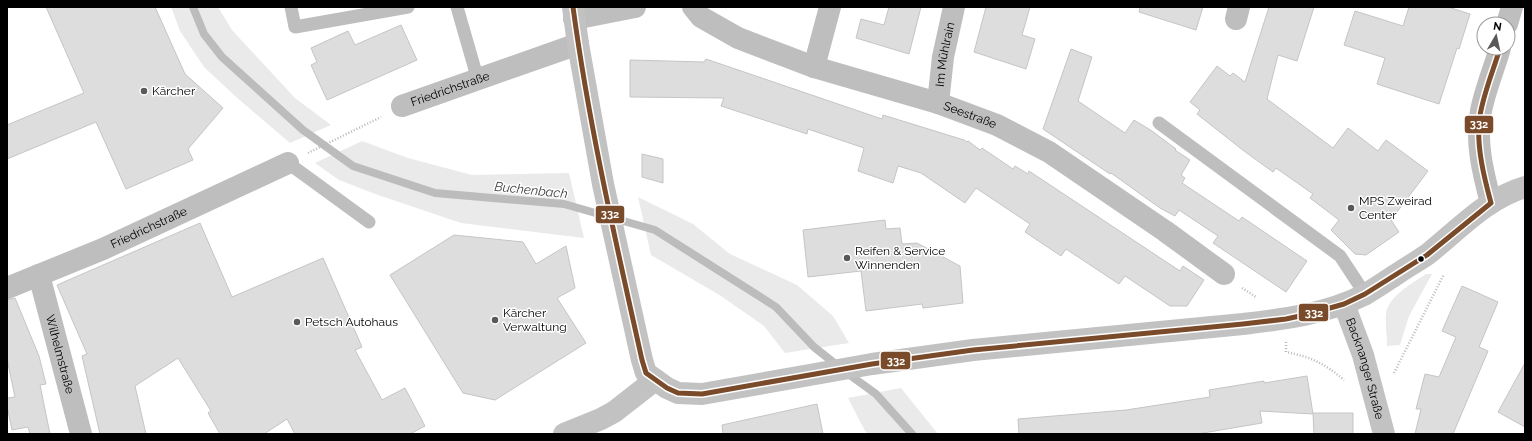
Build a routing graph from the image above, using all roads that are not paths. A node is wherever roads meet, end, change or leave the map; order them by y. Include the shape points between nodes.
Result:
1 (291, 7) edge
2 (408, 7) edge
3 (457, 7) edge
4 (635, 7) edge
5 (693, 7) edge
6 (830, 7) edge
7 (954, 7) edge
8 (574, 13) edge
9 (578, 44) junction
10 (1498, 56) edge
11 (814, 68) junction
12 (478, 80) junction
13 (938, 103) junction
14 (402, 106) road end
15 (1160, 123) dead end
16 (296, 159) joint
17 (1525, 187) edge
18 (1491, 203) junction
19 (369, 222) dead end
20 (1224, 274) road end
21 (39, 275) junction
22 (7, 288) edge
23 (1365, 294) junction
24 (1344, 304) junction
25 (655, 380) junction
26 (80, 434) edge
27 (564, 434) edge
28 (1384, 434) edge

1 - 2 lane via 295,27
3 - 12 lane
4 - 8 street
5 - 11 street, Seestraße via 701,17 738,38
6 - 11 street
7 - 13 street, Im Mühlrain via 943,57
8 - 9 street
9 - 12 street, Friedrichstraße
9 - 25 street via 603,184 642,360 646,372
10 - 18 street via 1481,111 1479,137
11 - 13 street, Seestraße
12 - 14 street, Friedrichstraße
13 - 20 street, Seestraße via 997,125 1049,152
15 - 23 lane via 1340,256
16 - 19 lane
16 - 21 street, Friedrichstraße via 103,249
17 - 18 street, Backnanger Straße
18 - 23 street, Backnanger Straße via 1427,255
21 - 22 street, Friedrichstraße
21 - 26 street, Wilhelmstraße
23 - 24 street, Backnanger Straße
24 - 25 street via 1286,319 973,350 872,364 702,394 678,393
24 - 28 street, Backnanger Straße via 1363,355
25 - 27 street via 608,415

